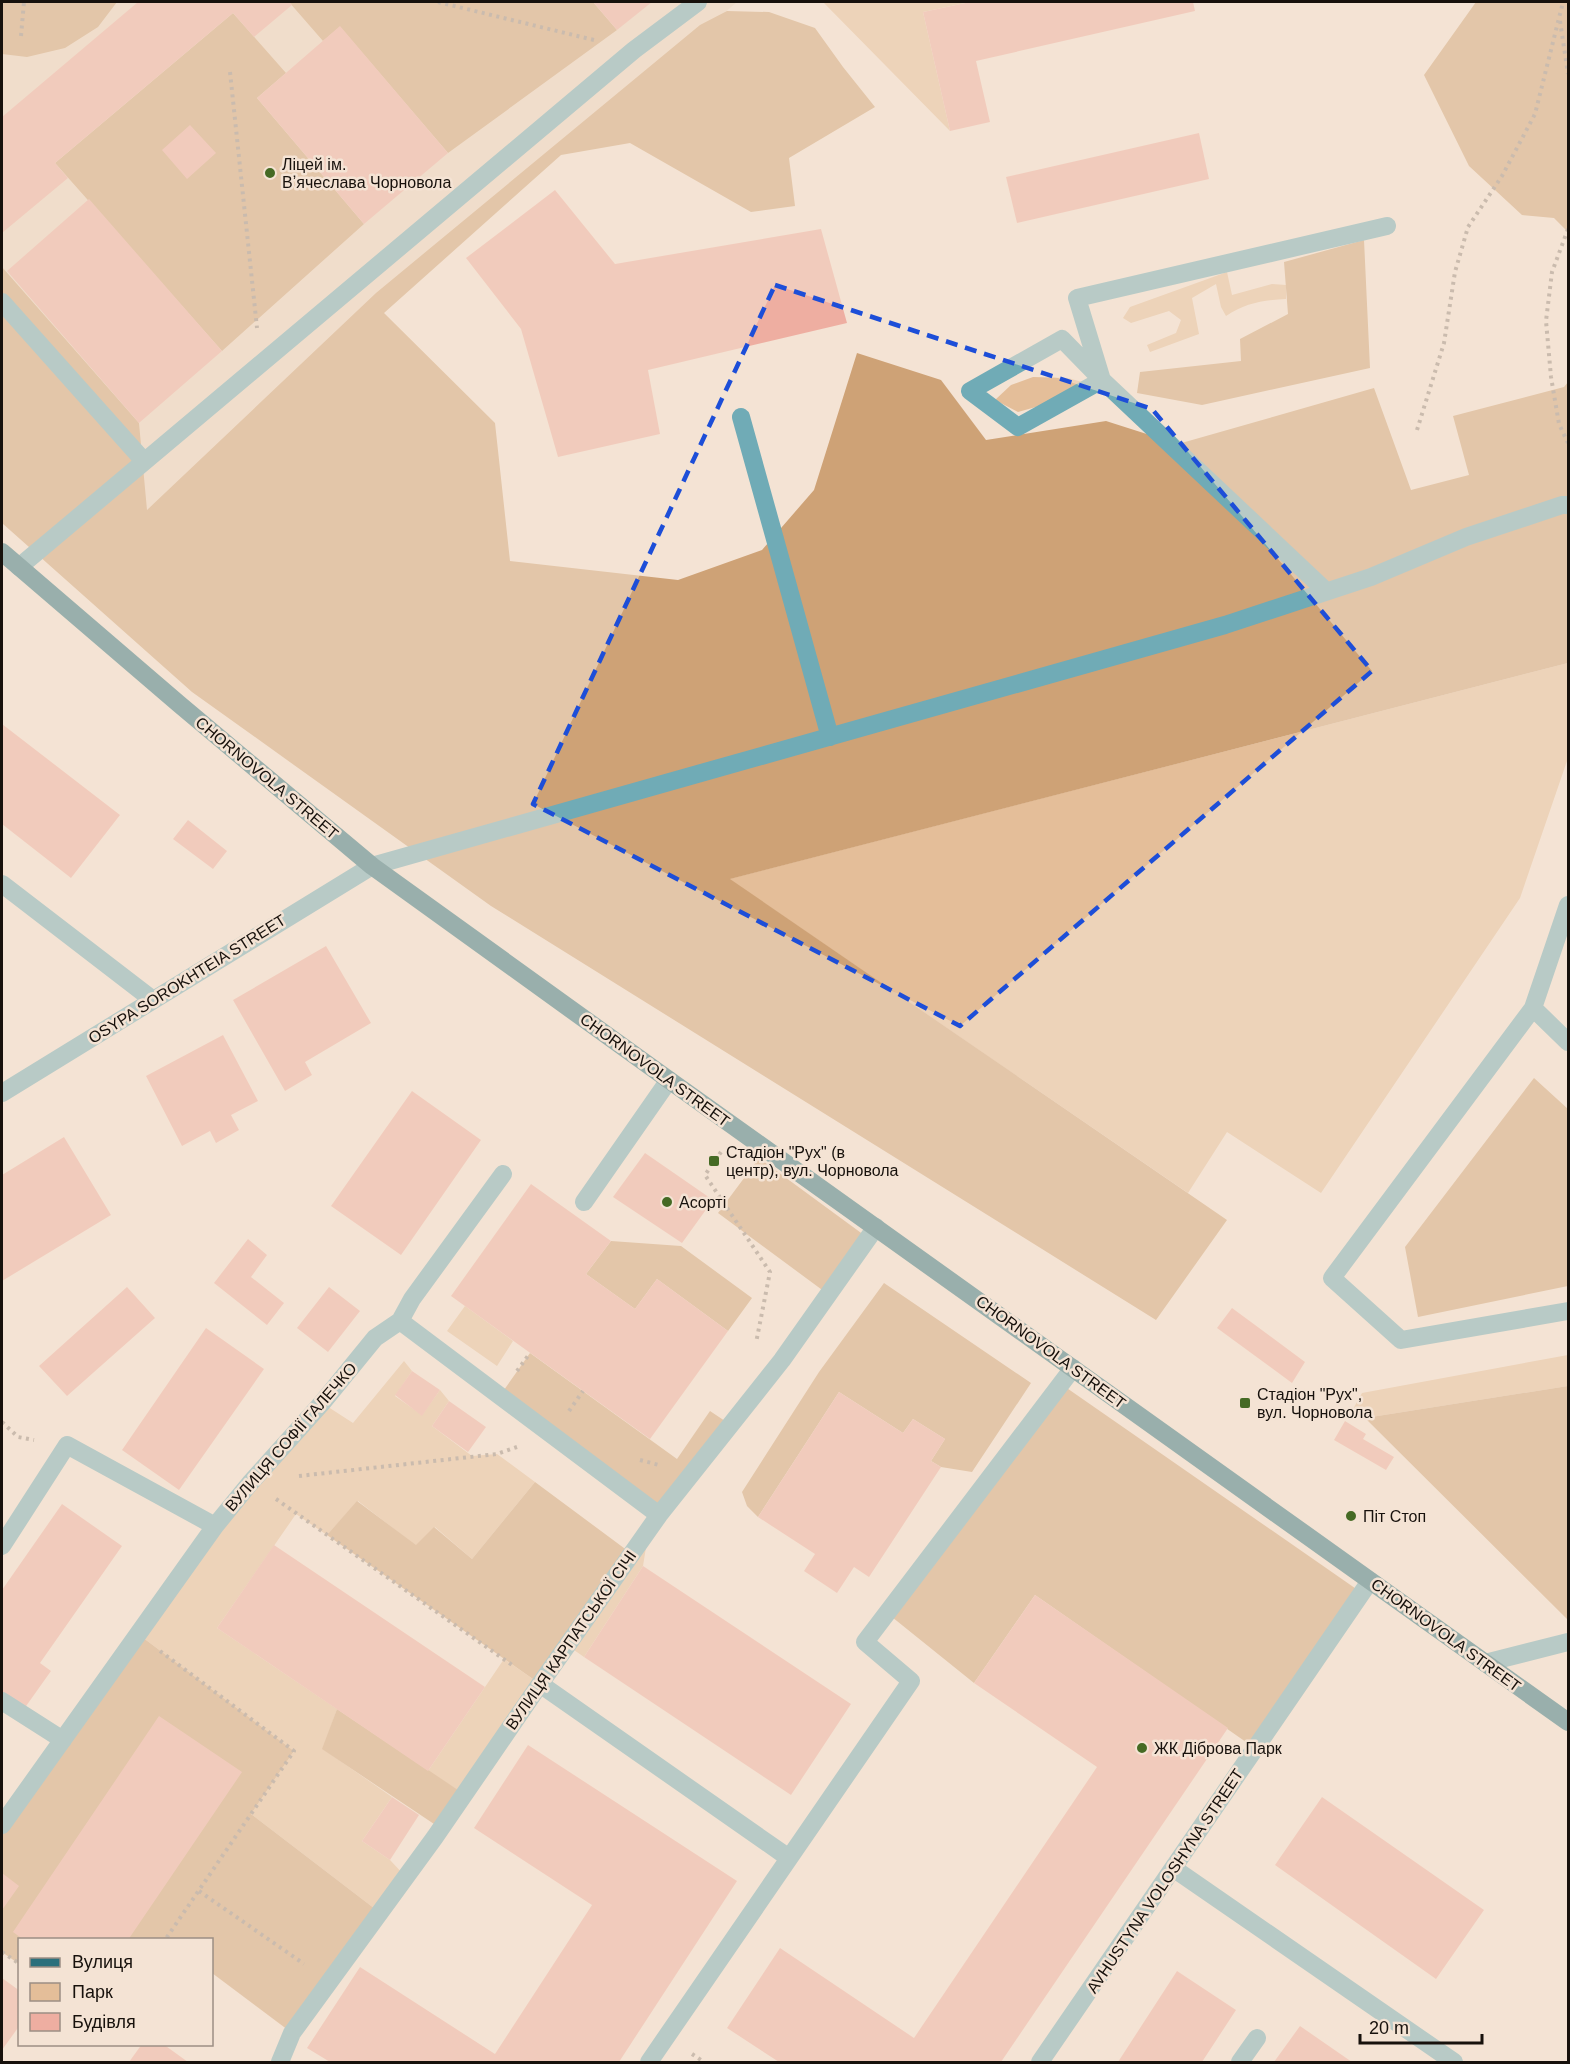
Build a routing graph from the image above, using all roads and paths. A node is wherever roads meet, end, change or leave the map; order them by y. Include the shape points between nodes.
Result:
1 (24, 2) edge
2 (438, 2) edge
3 (698, 2) edge
4 (1563, 2) edge
5 (1560, 18) junction
6 (21, 36) dead end
7 (634, 50) junction
8 (230, 72) dead end
9 (1569, 74) edge
10 (1387, 226) dead end
11 (1569, 229) edge
12 (2, 302) edge
13 (260, 362) junction
14 (1102, 380) junction
15 (741, 417) dead end
16 (1417, 430) dead end
17 (1569, 443) edge
18 (144, 460) junction
19 (1569, 505) edge
20 (2, 552) edge
21 (19, 567) junction
22 (1326, 591) junction
23 (830, 737) junction
24 (372, 866) junction
25 (2, 884) edge
26 (1569, 905) edge
27 (153, 1000) junction
28 (1533, 1008) junction
29 (1569, 1042) edge
30 (669, 1080) junction
31 (2, 1093) edge
32 (737, 1128) junction
33 (503, 1174) dead end
34 (584, 1202) dead end
35 (876, 1227) junction
36 (1569, 1311) edge
37 (400, 1321) junction
38 (755, 1350) dead end
39 (1073, 1368) junction
40 (552, 1437) junction
41 (632, 1458) dead end
42 (667, 1468) dead end
43 (251, 1482) junction
44 (659, 1515) junction
45 (215, 1526) junction
46 (2, 1546) edge
47 (1370, 1581) junction
48 (138, 1634) junction
49 (1569, 1642) edge
50 (1485, 1663) junction
51 (540, 1684) junction
52 (2, 1701) edge
53 (1569, 1722) edge
54 (63, 1740) junction
55 (2, 1825) edge
56 (789, 1858) junction
57 (1173, 1868) junction
58 (199, 1891) junction
59 (166, 1938) edge
60 (2, 1952) edge
61 (18, 1963) edge
62 (329, 1981) junction
63 (1257, 2038) dead end
64 (280, 2062) edge
65 (649, 2062) edge
66 (1040, 2062) edge
67 (1240, 2062) edge
68 (1454, 2062) edge

1 - 6 path
2 - 7 path
3 - 7 street
4 - 5 path
5 - 9 path
5 - 16 path via 1535,114 1502,177 1468,227 1455,272 1444,343
7 - 13 street
8 - 13 path
10 - 14 street via 1077,298
11 - 17 path via 1552,272 1546,321 1559,424
12 - 18 street
13 - 18 street
14 - 14 street via 1018,427 970,391 1062,339
14 - 22 street
15 - 23 street
18 - 21 street
19 - 22 street, OSYPA SOROKHTEIA STREET via 1466,537 1371,577
20 - 21 main road, CHORNOVOLA STREET
21 - 24 main road, CHORNOVOLA STREET
22 - 23 street, OSYPA SOROKHTEIA STREET via 1225,625
23 - 24 street, OSYPA SOROKHTEIA STREET
24 - 27 street, OSYPA SOROKHTEIA STREET
24 - 30 main road, CHORNOVOLA STREET
25 - 27 street
26 - 28 street
27 - 31 street, OSYPA SOROKHTEIA STREET
28 - 29 street
28 - 36 street via 1332,1278 1401,1340
30 - 32 main road, CHORNOVOLA STREET
30 - 34 street
32 - 35 main road, CHORNOVOLA STREET
32 - 38 path via 705,1175 770,1272
33 - 37 street
35 - 39 main road, CHORNOVOLA STREET
35 - 44 street, ВУЛИЦЯ КАРПАТСЬКОЇ СІЧІ via 782,1360
37 - 40 street
37 - 43 street, ВУЛИЦЯ СОФІЇ ГАЛЕЧКО via 375,1338
39 - 47 main road, CHORNOVOLA STREET
39 - 56 street via 865,1642 911,1681
40 - 43 path via 497,1454
40 - 44 street
41 - 42 path
43 - 45 street, ВУЛИЦЯ СОФІЇ ГАЛЕЧКО
43 - 51 path
44 - 51 street, ВУЛИЦЯ КАРПАТСЬКОЇ СІЧІ
45 - 46 street via 67,1446
45 - 48 street, ВУЛИЦЯ СОФІЇ ГАЛЕЧКО
47 - 50 main road, CHORNOVOLA STREET
47 - 57 street, AVHUSTYNA VOLOSHYNA STREET
48 - 54 street, ВУЛИЦЯ СОФІЇ ГАЛЕЧКО
48 - 58 path via 294,1751
49 - 50 street
50 - 53 main road, CHORNOVOLA STREET
51 - 56 street
51 - 62 street, ВУЛИЦЯ КАРПАТСЬКОЇ СІЧІ via 435,1837
52 - 54 street
54 - 55 street, ВУЛИЦЯ СОФІЇ ГАЛЕЧКО
56 - 65 street
57 - 66 street, AVHUSTYNA VOLOSHYNA STREET
57 - 68 street
58 - 59 path
58 - 62 path
60 - 61 path
62 - 64 street, ВУЛИЦЯ КАРПАТСЬКОЇ СІЧІ via 292,2032
63 - 67 street

